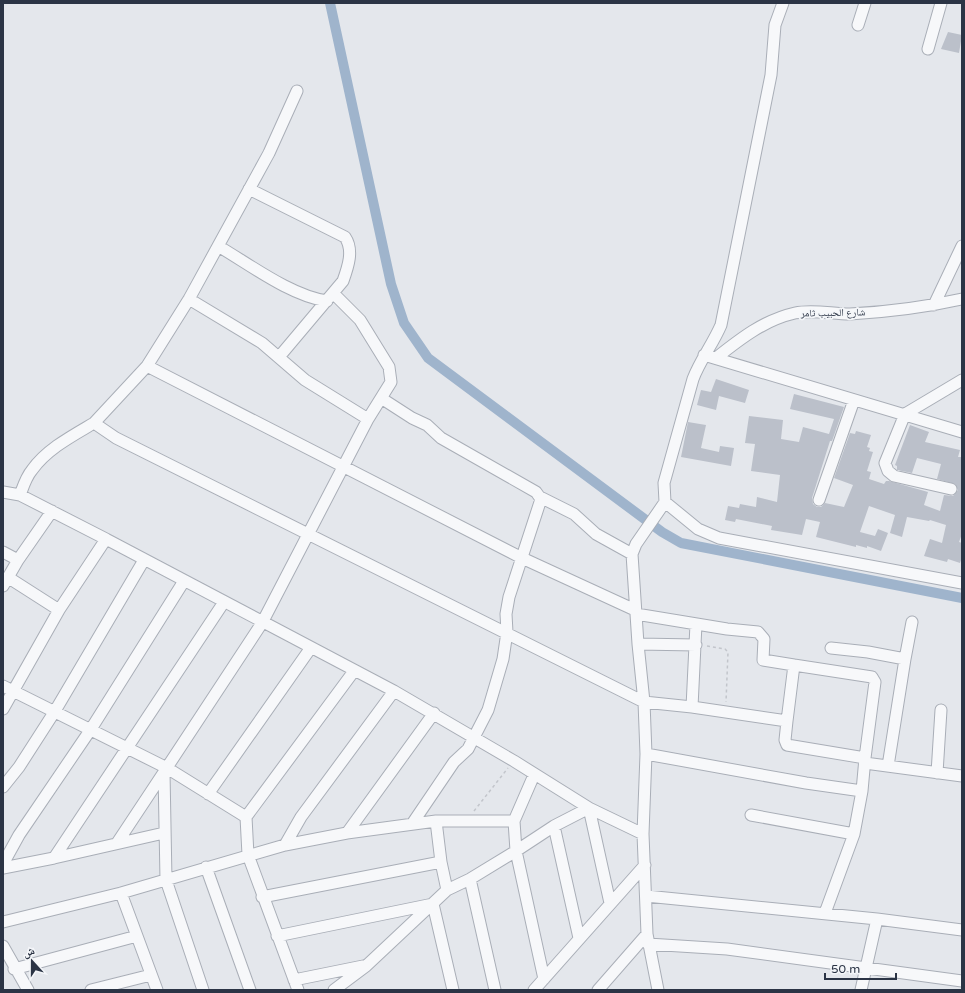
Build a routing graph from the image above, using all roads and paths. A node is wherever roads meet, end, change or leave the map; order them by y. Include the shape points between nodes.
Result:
1 (783, 3) edge
2 (865, 3) edge
3 (941, 3) edge
4 (858, 25) dead end
5 (928, 49) dead end
6 (297, 91) dead end
7 (249, 189) junction
8 (218, 246) junction
9 (962, 246) edge
10 (330, 297) junction
11 (189, 298) junction
12 (962, 299) edge
13 (934, 305) junction
14 (704, 355) junction
15 (279, 356) junction
16 (716, 358) junction
17 (147, 366) junction
18 (962, 380) edge
19 (381, 398) junction
20 (854, 400) junction
21 (904, 414) junction
22 (368, 419) junction
23 (94, 423) junction
24 (962, 432) edge
25 (343, 466) junction
26 (951, 489) dead end
27 (3, 492) edge
28 (20, 495) junction
29 (540, 497) junction
30 (820, 500) dead end
31 (664, 504) junction
32 (52, 511) junction
33 (308, 534) junction
34 (106, 539) junction
35 (3, 552) edge
36 (632, 554) junction
37 (522, 558) junction
38 (18, 560) junction
39 (144, 560) junction
40 (184, 581) junction
41 (6, 582) edge
42 (962, 583) edge
43 (224, 602) junction
44 (59, 610) junction
45 (636, 612) junction
46 (912, 622) dead end
47 (262, 623) junction
48 (696, 624) junction
49 (507, 632) junction
50 (638, 644) junction
51 (696, 645) junction
52 (831, 648) dead end
53 (310, 649) junction
54 (905, 659) junction
55 (794, 665) junction
56 (354, 671) junction
57 (8, 688) edge
58 (394, 691) junction
59 (644, 702) junction
60 (692, 707) junction
61 (3, 709) edge
62 (941, 710) dead end
63 (55, 711) junction
64 (726, 712) junction
65 (434, 713) junction
66 (787, 721) junction
67 (90, 729) junction
68 (474, 738) junction
69 (129, 748) junction
70 (646, 754) junction
71 (865, 760) junction
72 (514, 761) junction
73 (888, 766) junction
74 (166, 770) junction
75 (937, 773) junction
76 (534, 775) junction
77 (962, 776) edge
78 (3, 787) edge
79 (862, 791) junction
80 (208, 794) junction
81 (588, 808) junction
82 (750, 815) dead end
83 (246, 817) junction
84 (436, 821) junction
85 (466, 821) junction
86 (514, 821) junction
87 (412, 824) junction
88 (554, 826) junction
89 (164, 833) junction
90 (347, 833) junction
91 (643, 834) junction
92 (854, 834) junction
93 (117, 843) junction
94 (285, 845) junction
95 (516, 851) junction
96 (248, 855) junction
97 (54, 858) junction
98 (442, 862) junction
99 (3, 864) edge
100 (645, 865) junction
101 (206, 867) junction
102 (3, 868) edge
103 (470, 879) junction
104 (166, 880) junction
105 (447, 890) junction
106 (121, 893) junction
107 (646, 896) junction
108 (262, 897) junction
109 (610, 903) junction
110 (433, 904) junction
111 (825, 913) junction
112 (877, 919) junction
113 (3, 922) edge
114 (962, 930) edge
115 (137, 936) junction
116 (277, 936) junction
117 (579, 938) junction
118 (648, 939) junction
119 (3, 946) edge
120 (366, 966) junction
121 (867, 968) junction
122 (14, 969) junction
123 (151, 975) junction
124 (544, 979) junction
125 (962, 981) edge
126 (296, 985) edge
127 (28, 990) edge
128 (91, 990) edge
129 (157, 990) edge
130 (203, 990) edge
131 (250, 990) edge
132 (334, 990) edge
133 (453, 990) edge
134 (495, 990) edge
135 (534, 990) edge
136 (598, 990) edge
137 (658, 990) edge
138 (861, 990) edge

1 - 14 street via 775,25 771,75 721,325
2 - 4 street
3 - 5 street
6 - 7 street via 281,130
7 - 8 street
7 - 10 street via 345,237 350,247 348,265 343,281
8 - 10 street via 297,292 315,299
8 - 11 street
9 - 13 street
10 - 15 street
10 - 19 street via 358,316 389,367 391,382
11 - 15 street
11 - 17 street
12 - 13 street, شارع الحبيب ثامر
13 - 16 street, شارع الحبيب ثامر via 849,314 804,311 795,313 744,336
14 - 16 street
14 - 31 street via 693,379 681,419 664,483
15 - 22 street via 305,380
16 - 20 street
17 - 23 street
17 - 25 street
18 - 21 street
19 - 22 street
19 - 29 street via 427,425 441,438 536,492
20 - 21 street
20 - 30 street
21 - 24 street
21 - 26 street via 886,457 888,471 901,479
22 - 25 street
23 - 28 street via 40,459 31,471
23 - 33 street via 116,438
25 - 33 street
25 - 37 street
27 - 28 street
28 - 32 street
29 - 36 street via 574,514 596,534
29 - 37 street
31 - 36 street via 641,535
31 - 42 street via 694,526 719,538
32 - 34 street
32 - 38 street
33 - 47 street
33 - 49 street
34 - 39 street
34 - 44 street
35 - 38 street
36 - 45 street
37 - 45 street
37 - 49 street via 507,609
38 - 41 street
39 - 40 street
39 - 63 street
40 - 43 street
40 - 67 street
41 - 44 street
43 - 47 street
43 - 69 street
44 - 57 street
45 - 48 street
45 - 50 street
46 - 54 street
47 - 53 street
47 - 74 street
48 - 51 street
48 - 55 street via 758,632 764,639 763,660
49 - 59 street
49 - 68 street via 496,685 488,710
50 - 51 street
50 - 59 street
51 - 60 street
51 - 64 path via 727,650
52 - 54 street
53 - 56 street
53 - 80 street
54 - 73 street
55 - 66 street
55 - 71 street via 874,678
56 - 58 street
56 - 83 street
57 - 61 street
57 - 63 street
58 - 65 street
58 - 94 street via 301,817
59 - 60 street
59 - 70 street
60 - 64 street
62 - 75 street
63 - 67 street
63 - 78 street
64 - 66 street
65 - 68 street
65 - 90 street
66 - 71 street via 787,745
67 - 69 street
67 - 99 street via 19,835
68 - 72 street
68 - 87 street via 465,752 454,762
69 - 74 street
69 - 97 street
70 - 79 street
70 - 91 street
71 - 73 street
71 - 79 street
72 - 76 street
72 - 85 path
73 - 75 street
74 - 80 street
74 - 89 street
74 - 93 street
75 - 77 street
76 - 81 street
76 - 86 street
79 - 92 street
80 - 83 street
81 - 88 street
81 - 91 street
81 - 109 street
82 - 92 street
83 - 96 street
84 - 85 street
84 - 87 street
84 - 98 street
85 - 86 street
86 - 95 street
87 - 90 street
88 - 95 street
88 - 117 street
89 - 93 street
89 - 104 street
90 - 94 street
91 - 100 street
92 - 111 street
93 - 97 street
94 - 96 street
95 - 103 street
95 - 124 street
96 - 101 street
96 - 108 street
97 - 102 street
98 - 105 street
98 - 108 street
100 - 107 street
100 - 109 street
101 - 104 street
101 - 131 street
103 - 105 street
103 - 134 street
104 - 106 street
104 - 130 street
105 - 110 street
106 - 113 street
106 - 115 street
107 - 111 street
107 - 118 street
108 - 116 street
109 - 117 street
110 - 116 street
110 - 120 street
110 - 133 street
111 - 112 street
112 - 114 street
112 - 121 street
115 - 122 street
115 - 123 street
116 - 126 street
117 - 124 street
118 - 121 street
118 - 136 street
118 - 137 street
119 - 122 street
120 - 126 street
120 - 132 street
121 - 125 street
121 - 138 street
122 - 127 street
123 - 128 street
123 - 129 street
124 - 135 street

